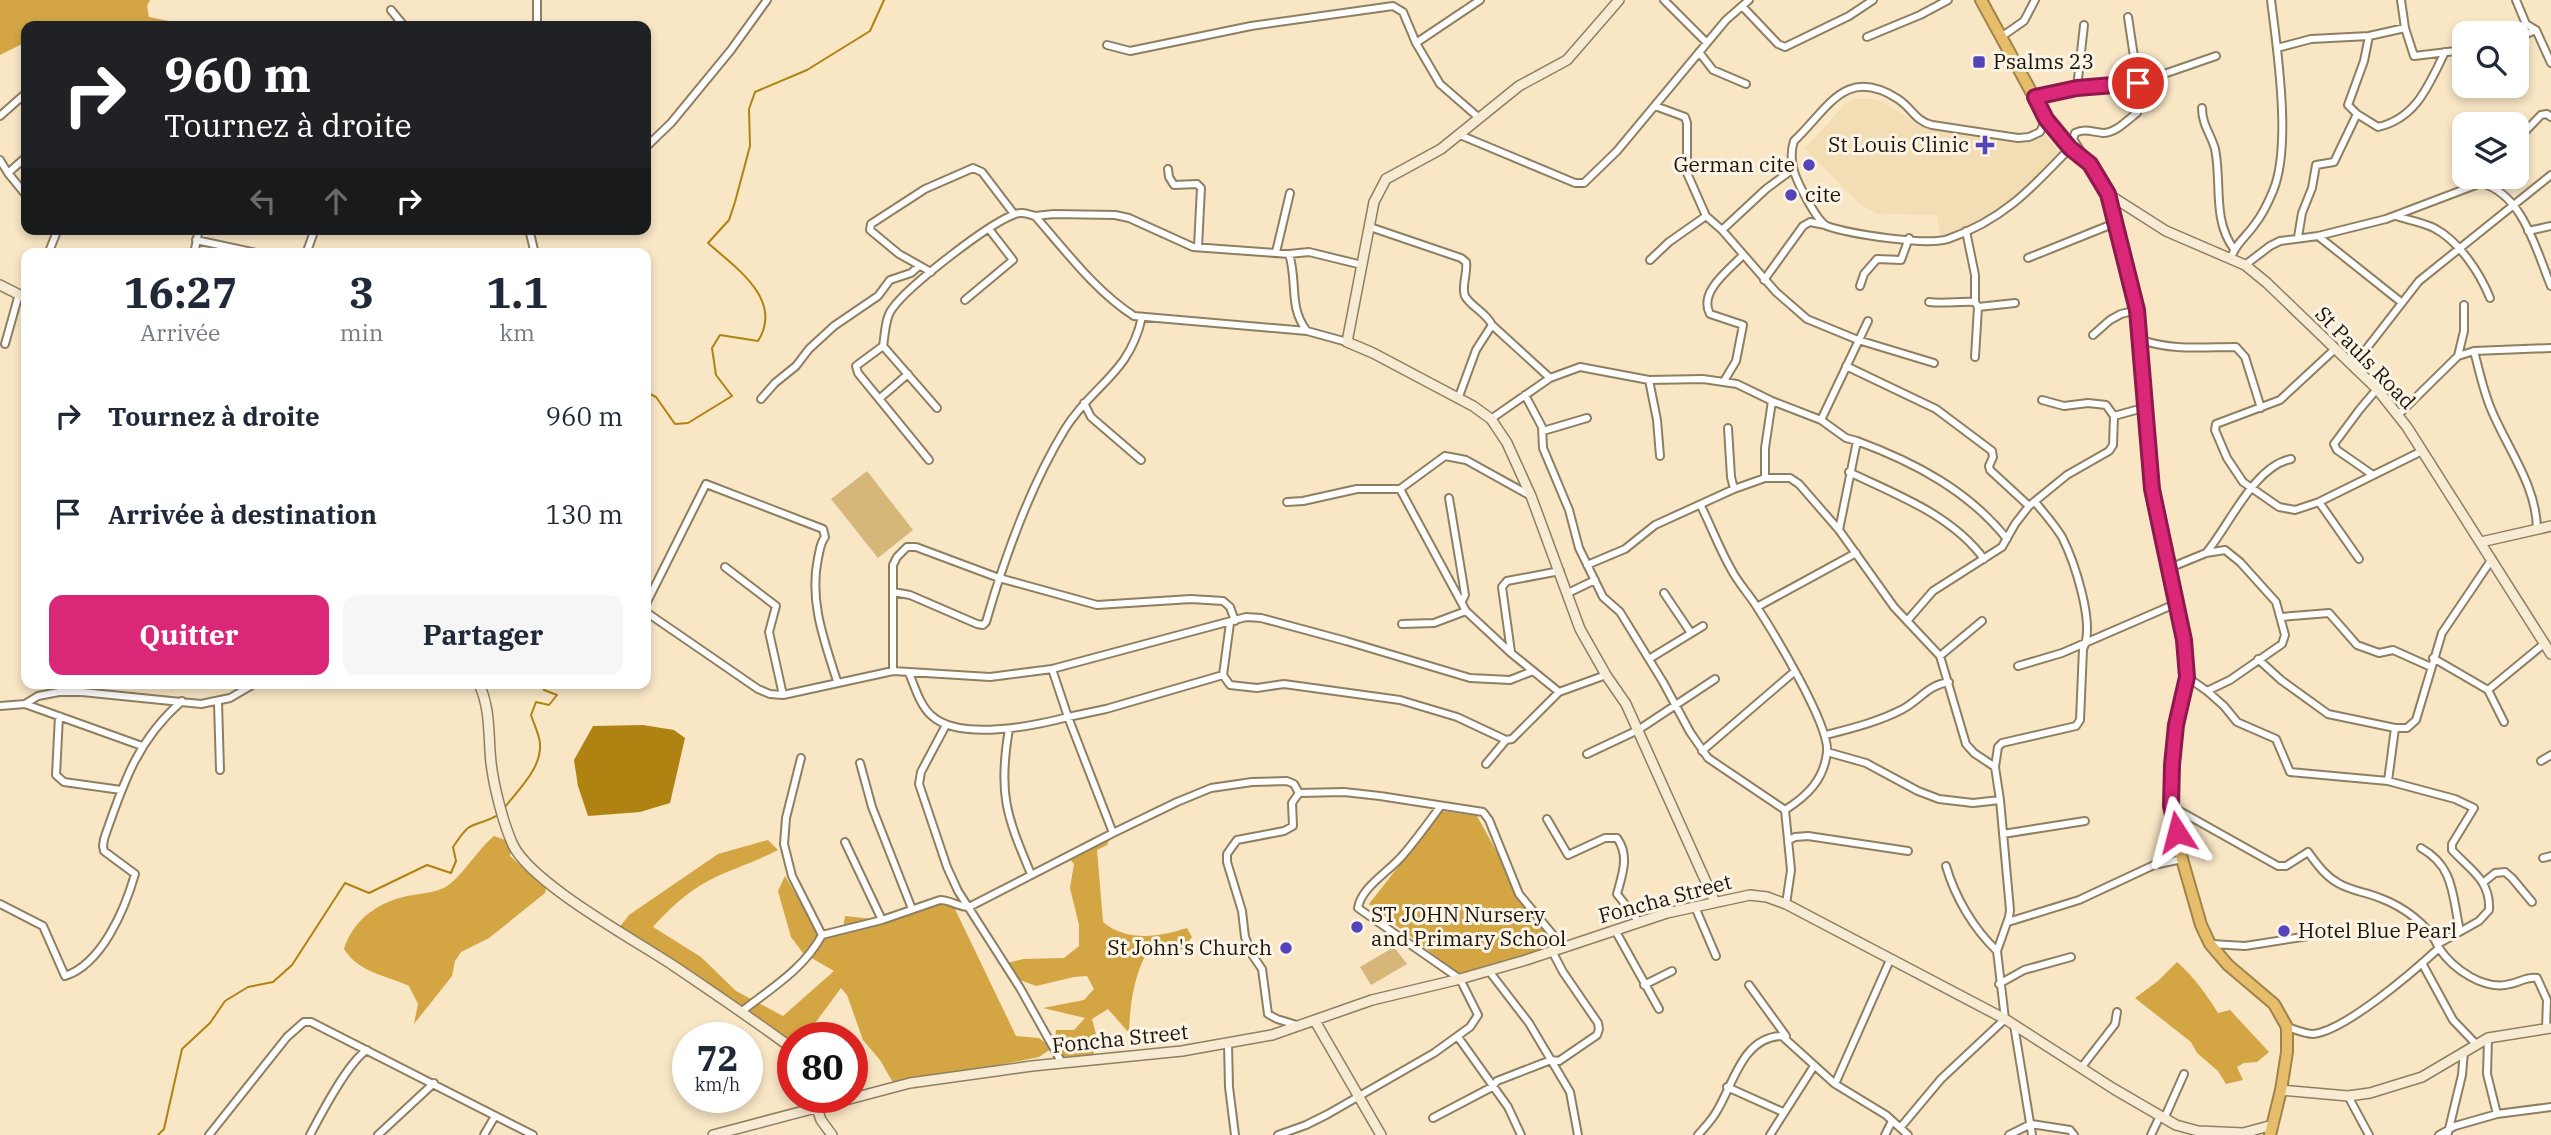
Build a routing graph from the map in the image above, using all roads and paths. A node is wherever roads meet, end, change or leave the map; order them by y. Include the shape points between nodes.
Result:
1 (537, 0) edge
2 (767, 0) edge
3 (1480, 0) edge
4 (1619, 0) edge
5 (1664, 0) edge
6 (1749, 0) edge
7 (1873, 0) edge
8 (1948, 0) edge
9 (1981, 0) edge
10 (2035, 0) edge
11 (2271, 0) edge
12 (2401, 0) edge
13 (2516, 0) edge
14 (1742, 6) junction
15 (391, 9) dead end
16 (2128, 17) dead end
17 (400, 21) edge
18 (537, 21) edge
19 (2084, 25) dead end
20 (2405, 28) junction
21 (2536, 30) junction
22 (2529, 33) edge
23 (2369, 36) junction
24 (1867, 37) dead end
25 (2001, 37) junction
26 (1707, 43) junction
27 (1416, 44) junction
28 (1107, 45) dead end
29 (2277, 48) junction
30 (2452, 51) edge
31 (1699, 52) junction
32 (2445, 52) junction
33 (2216, 57) dead end
34 (2551, 63) edge
35 (2138, 83) junction
36 (1746, 84) dead end
37 (2077, 88) junction
38 (21, 97) edge
39 (2035, 97) junction
40 (1655, 106) junction
41 (2202, 108) dead end
42 (2137, 113) dead end
43 (2357, 114) junction
44 (0, 116) edge
45 (1478, 117) junction
46 (2551, 117) edge
47 (2046, 119) junction
48 (2529, 127) edge
49 (1460, 135) junction
50 (651, 142) edge
51 (2070, 148) junction
52 (0, 160) edge
53 (21, 161) edge
54 (2090, 164) junction
55 (1168, 169) dead end
56 (1793, 169) junction
57 (8, 173) junction
58 (2551, 175) edge
59 (21, 189) edge
60 (2461, 189) edge
61 (2498, 189) edge
62 (1290, 193) dead end
63 (2108, 194) junction
64 (2514, 205) junction
65 (1014, 214) junction
66 (1035, 216) junction
67 (1706, 216) junction
68 (2394, 216) junction
69 (2115, 223) junction
70 (1825, 225) junction
71 (2551, 226) edge
72 (1370, 227) junction
73 (989, 229) junction
74 (1722, 230) junction
75 (1966, 231) junction
76 (2528, 231) junction
77 (197, 235) edge
78 (2318, 236) junction
79 (2298, 237) junction
80 (1909, 239) junction
81 (196, 240) junction
82 (1198, 247) junction
83 (195, 248) edge
84 (233, 248) edge
85 (2458, 248) junction
86 (1276, 251) junction
87 (1289, 254) junction
88 (2232, 254) junction
89 (1742, 256) junction
90 (2028, 258) dead end
91 (1650, 260) dead end
92 (1362, 265) junction
93 (2245, 265) junction
94 (919, 266) junction
95 (931, 272) junction
96 (1764, 280) junction
97 (0, 285) edge
98 (1860, 286) dead end
99 (2551, 286) edge
100 (21, 295) edge
101 (2490, 298) dead end
102 (965, 300) dead end
103 (21, 301) edge
104 (1929, 302) dead end
105 (2401, 302) junction
106 (2015, 303) dead end
107 (1977, 304) junction
108 (2464, 306) dead end
109 (2137, 310) junction
110 (1142, 317) junction
111 (1868, 321) dead end
112 (1492, 325) junction
113 (1307, 331) junction
114 (2093, 335) dead end
115 (2139, 339) junction
116 (1858, 340) junction
117 (1347, 342) junction
118 (5, 344) dead end
119 (883, 346) junction
120 (2551, 348) edge
121 (2335, 349) junction
122 (2474, 351) junction
123 (2458, 356) junction
124 (1975, 357) dead end
125 (1934, 363) dead end
126 (1846, 366) junction
127 (2353, 366) junction
128 (908, 374) junction
129 (1550, 378) junction
130 (1649, 380) junction
131 (1724, 381) junction
132 (2377, 389) junction
133 (1525, 395) junction
134 (761, 399) dead end
135 (879, 399) junction
136 (1458, 399) junction
137 (2042, 400) dead end
138 (1772, 401) junction
139 (1084, 404) junction
140 (937, 408) dead end
141 (2143, 408) junction
142 (2261, 408) junction
143 (2398, 415) junction
144 (2114, 416) junction
145 (1587, 418) dead end
146 (1491, 419) junction
147 (1821, 421) junction
148 (1728, 428) dead end
149 (1543, 431) junction
150 (1857, 441) junction
151 (2423, 451) junction
152 (1660, 456) dead end
153 (2291, 459) dead end
154 (929, 460) dead end
155 (1141, 460) dead end
156 (1849, 472) junction
157 (2373, 475) junction
158 (1765, 478) junction
159 (1400, 489) junction
160 (1734, 489) junction
161 (2252, 489) junction
162 (1531, 496) junction
163 (1449, 498) dead end
164 (1287, 502) dead end
165 (2319, 502) junction
166 (2032, 504) junction
167 (1701, 506) junction
168 (2551, 526) edge
169 (1839, 530) junction
170 (2538, 530) junction
171 (2007, 539) junction
172 (2481, 542) junction
173 (1856, 553) junction
174 (2206, 553) junction
175 (1984, 559) junction
176 (2359, 559) dead end
177 (2492, 559) junction
178 (1587, 565) junction
179 (725, 567) dead end
180 (2167, 569) junction
181 (1560, 570) junction
182 (999, 578) junction
183 (1595, 579) junction
184 (893, 592) junction
185 (1569, 593) junction
186 (1664, 593) dead end
187 (651, 594) edge
188 (1462, 601) junction
189 (2175, 604) junction
190 (1757, 607) junction
191 (1466, 611) junction
192 (651, 615) edge
193 (2281, 617) junction
194 (1907, 621) junction
195 (1982, 621) dead end
196 (1232, 622) junction
197 (1402, 624) dead end
198 (1703, 626) dead end
199 (1691, 634) junction
200 (2087, 641) junction
201 (2545, 643) junction
202 (1511, 653) junction
203 (2551, 653) edge
204 (1940, 656) junction
205 (2433, 658) junction
206 (1649, 659) junction
207 (2258, 659) junction
208 (2018, 666) dead end
209 (2431, 667) junction
210 (1052, 669) junction
211 (893, 671) junction
212 (1533, 671) junction
213 (1794, 672) junction
214 (909, 673) junction
215 (1223, 675) junction
216 (1606, 675) junction
217 (2187, 677) junction
218 (1716, 678) dead end
219 (837, 681) junction
220 (1950, 682) junction
221 (245, 689) edge
222 (481, 689) edge
223 (2488, 690) junction
224 (2207, 691) junction
225 (1559, 692) junction
226 (783, 695) junction
227 (182, 701) junction
228 (218, 702) junction
229 (25, 704) junction
230 (1675, 705) junction
231 (0, 706) edge
232 (59, 716) junction
233 (1068, 717) junction
234 (2504, 722) dead end
235 (946, 725) junction
236 (2395, 728) junction
237 (1009, 729) junction
238 (1637, 730) junction
239 (1826, 735) junction
240 (1506, 740) junction
241 (142, 746) junction
242 (1702, 751) junction
243 (1827, 752) junction
244 (1587, 754) dead end
245 (2551, 755) edge
246 (802, 758) dead end
247 (2541, 761) dead end
248 (860, 763) dead end
249 (1486, 764) dead end
250 (1995, 767) junction
251 (220, 770) dead end
252 (2388, 781) junction
253 (121, 790) junction
254 (1299, 793) junction
255 (2000, 800) junction
256 (2171, 806) junction
257 (1440, 807) junction
258 (1785, 810) junction
259 (1547, 819) dead end
260 (2085, 821) dead end
261 (1113, 833) junction
262 (2003, 834) junction
263 (1789, 840) junction
264 (845, 842) dead end
265 (2421, 848) dead end
266 (1908, 851) dead end
267 (2551, 856) edge
268 (2182, 859) junction
269 (2543, 859) dead end
270 (1946, 866) dead end
271 (1031, 874) junction
272 (2484, 882) junction
273 (1715, 902) junction
274 (2532, 902) dead end
275 (0, 904) edge
276 (1786, 904) junction
277 (969, 907) junction
278 (1695, 907) junction
279 (912, 909) junction
280 (882, 920) junction
281 (1639, 922) junction
282 (2008, 922) junction
283 (1615, 930) junction
284 (2460, 931) junction
285 (2315, 935) dead end
286 (822, 936) junction
287 (2210, 944) junction
288 (2438, 946) junction
289 (1563, 947) junction
290 (1552, 951) junction
291 (1997, 951) junction
292 (1716, 956) dead end
293 (2071, 957) dead end
294 (1890, 960) junction
295 (2422, 963) junction
296 (1489, 971) junction
297 (1672, 971) dead end
298 (1460, 979) junction
299 (1999, 984) junction
300 (1644, 985) junction
301 (1749, 985) dead end
302 (1659, 1009) dead end
303 (741, 1012) junction
304 (2117, 1012) dead end
305 (2004, 1019) junction
306 (1315, 1021) junction
307 (2014, 1025) junction
308 (1301, 1026) junction
309 (2287, 1027) junction
310 (2549, 1029) edge
311 (1458, 1037) junction
312 (777, 1038) edge
313 (1787, 1038) junction
314 (2488, 1038) junction
315 (2475, 1043) junction
316 (1228, 1044) junction
317 (367, 1050) junction
318 (2464, 1051) junction
319 (1551, 1060) junction
320 (1062, 1063) junction
321 (1814, 1066) junction
322 (2081, 1068) junction
323 (2184, 1074) dead end
324 (434, 1083) junction
325 (1835, 1084) junction
326 (1492, 1087) junction
327 (1727, 1087) junction
328 (2281, 1090) junction
329 (868, 1091) edge
330 (1358, 1095) junction
331 (2348, 1096) junction
332 (2551, 1107) edge
333 (1783, 1112) junction
334 (780, 1113) edge
335 (820, 1113) edge
336 (2497, 1114) junction
337 (495, 1116) junction
338 (1433, 1118) dead end
339 (2162, 1118) junction
340 (1892, 1121) junction
341 (2031, 1124) junction
342 (1900, 1128) junction
343 (2272, 1130) edge
344 (2448, 1133) edge
345 (830, 1134) edge
346 (209, 1135) edge
347 (310, 1135) edge
348 (378, 1135) edge
349 (484, 1135) edge
350 (533, 1135) edge
351 (713, 1135) edge
352 (1235, 1135) edge
353 (1278, 1135) edge
354 (1381, 1135) edge
355 (1521, 1135) edge
356 (1578, 1135) edge
357 (1698, 1135) edge
358 (1770, 1135) edge
359 (1885, 1135) edge
360 (1908, 1135) edge
361 (2009, 1135) edge
362 (2032, 1135) edge
363 (2074, 1135) edge
364 (2151, 1135) edge
365 (2369, 1135) edge
366 (2439, 1135) edge

1 - 18 street
2 - 50 street via 731,50
3 - 27 street
4 - 45 street via 1567,60 1519,86
5 - 26 street
6 - 14 street
7 - 14 street via 1785,47
8 - 24 street
9 - 25 highway
10 - 25 street via 2024,21
11 - 29 street
12 - 20 street
13 - 21 street via 2526,24
14 - 26 street
15 - 17 street
16 - 35 street
19 - 37 street
20 - 23 street
20 - 32 street via 2414,56
21 - 22 street
21 - 34 street
23 - 29 street via 2311,39
23 - 43 street via 2348,106
25 - 39 highway
26 - 31 street
27 - 28 street via 1403,12 1393,6 1251,26 1130,51
27 - 45 street via 1440,84
29 - 88 street via 2279,174 2265,209
30 - 32 street
31 - 36 street via 1713,70
31 - 40 street
32 - 43 street via 2420,102 2402,117 2378,127
33 - 35 street
35 - 37 street
37 - 39 street
38 - 44 street
39 - 47 highway
40 - 49 street via 1584,183
40 - 67 street via 1685,117 1687,173
41 - 88 street via 2203,124 2216,153 2217,188
42 - 54 street via 2105,133 2082,129 2075,133 2073,139
43 - 79 street via 2334,162 2316,165
45 - 49 street
46 - 48 street via 2541,115
47 - 51 highway
47 - 56 street via 2040,132 2018,138 1932,125 1921,123 1909,108 1884,92 1854,87 1842,92 1794,141
49 - 72 street via 1385,182 1374,202
51 - 54 highway
51 - 75 street via 2010,208
52 - 57 street
53 - 57 street
54 - 63 highway
55 - 82 street via 1174,185 1201,188
56 - 70 street
56 - 74 street
57 - 59 street
58 - 64 street
60 - 68 street
61 - 64 street
62 - 86 street
63 - 69 highway
63 - 88 street, St Pauls Road via 2166,231
64 - 76 street
64 - 85 street
65 - 66 street
65 - 73 street
65 - 94 street via 978,168 925,189 869,227
66 - 82 street via 1123,216
66 - 110 street via 1121,308
67 - 74 street
67 - 91 street
68 - 78 street
68 - 85 street via 2432,227
69 - 90 street
69 - 109 highway
70 - 80 street via 1860,235
70 - 96 street via 1810,222 1803,226
71 - 76 street
72 - 92 street
72 - 112 street via 1466,262 1466,298
73 - 95 street
73 - 102 street via 1013,260
74 - 89 street
75 - 80 street via 1937,242
75 - 107 street
76 - 99 street
77 - 81 street
78 - 79 street
78 - 105 street
79 - 93 street via 2270,246
80 - 98 street via 1901,260 1877,259
81 - 83 street
81 - 84 street
82 - 86 street
85 - 101 street
85 - 105 street
86 - 87 street
87 - 92 street via 1309,252
87 - 113 street via 1295,272 1294,305
88 - 93 street, St Pauls Road
89 - 96 street
89 - 131 street via 1718,281 1707,301 1710,314 1743,326 1736,361
92 - 117 street
93 - 121 street, St Pauls Road
94 - 95 street
94 - 134 street via 890,280 878,296 834,326
95 - 119 street via 891,311
96 - 116 street via 1807,319
97 - 100 street
103 - 118 street
104 - 107 street
105 - 127 street
106 - 107 street
107 - 124 street
108 - 123 street
109 - 114 street via 2121,314
109 - 115 highway
110 - 113 street
110 - 139 street via 1123,365
111 - 116 street
112 - 129 street
112 - 136 street via 1476,350
113 - 117 street
115 - 141 highway
115 - 142 street via 2178,348 2236,347 2245,357
116 - 125 street
116 - 126 street
117 - 136 street
119 - 128 street
119 - 135 street via 856,366
120 - 122 street
121 - 127 street, St Pauls Road
121 - 142 street via 2291,392
122 - 123 street
122 - 170 street via 2491,409 2529,491
123 - 143 street
126 - 147 street
126 - 166 street via 1929,405 1966,431 1992,451 1990,470
127 - 132 street, St Pauls Road
128 - 135 street
128 - 140 street
129 - 130 street via 1580,366
129 - 133 street
130 - 131 street
130 - 152 street
131 - 138 street
132 - 143 street, St Pauls Road
132 - 157 street via 2334,444
133 - 146 street
133 - 149 street
135 - 154 street
136 - 146 street
137 - 144 street via 2064,406 2105,405
138 - 147 street
138 - 158 street
139 - 155 street via 1091,417
139 - 182 street via 1038,482
141 - 144 street
141 - 180 highway
142 - 161 street via 2220,422 2215,430 2234,471
143 - 151 street, St Pauls Road
144 - 166 street via 2109,451 2067,475
145 - 149 street
146 - 162 street
147 - 150 street
148 - 160 street
149 - 178 street via 1543,448
150 - 156 street
150 - 171 street via 1902,459 1965,495
151 - 157 street
151 - 172 street, St Pauls Road
153 - 161 street via 2280,461
156 - 169 street
156 - 175 street via 1945,521
157 - 165 street
158 - 160 street
158 - 169 street via 1790,478 1799,484
159 - 162 street via 1436,461 1454,456
159 - 164 street via 1357,489
159 - 188 street
160 - 167 street
161 - 165 street via 2279,508 2295,510
161 - 174 street
162 - 181 street
163 - 188 street via 1465,595
165 - 176 street
166 - 171 street
166 - 200 street via 2055,527 2070,554
167 - 178 street
167 - 190 street via 1731,570
168 - 170 street
169 - 173 street
170 - 172 street
171 - 175 street
172 - 177 street, St Pauls Road
173 - 190 street
173 - 194 street
174 - 180 street
174 - 193 street via 2225,550 2240,562 2273,597
175 - 194 street via 1933,591
177 - 201 street, St Pauls Road
177 - 205 street via 2447,624
178 - 183 street
179 - 226 street via 776,606 769,632
180 - 189 highway
181 - 185 street
181 - 202 street via 1507,581 1502,587
182 - 184 street via 983,625
182 - 184 street via 907,547 893,565
182 - 196 street via 1097,604 1214,599 1227,603
183 - 185 street
183 - 206 street
184 - 211 street
185 - 216 street via 1580,629
186 - 199 street
187 - 219 street via 706,484 823,529 816,567 816,610
188 - 191 street
189 - 200 street
189 - 217 highway
190 - 213 street
191 - 197 street via 1434,622
191 - 202 street
192 - 226 street via 758,690
193 - 207 street via 2282,644
193 - 209 street via 2329,613 2357,645 2379,653 2393,650
194 - 204 street
195 - 204 street
196 - 210 street
196 - 212 street via 1261,618 1470,678 1510,680
196 - 215 street
198 - 199 street
199 - 206 street
200 - 208 street
200 - 250 street via 2076,726 2002,743
201 - 203 street, St Pauls Road
201 - 223 street
202 - 212 street
204 - 220 street
205 - 209 street
205 - 223 street
206 - 230 street
207 - 224 street
207 - 236 street via 2328,714
209 - 236 street via 2416,720 2407,728
210 - 214 street via 990,677
210 - 233 street
211 - 214 street
211 - 219 street
212 - 225 street
213 - 239 street
213 - 242 street
214 - 235 street via 929,715
215 - 233 street
215 - 240 street via 1235,687 1284,684 1401,701 1457,717
216 - 225 street
216 - 238 street
217 - 224 street
217 - 256 highway via 2176,725
218 - 230 street
219 - 226 street
220 - 239 street via 1933,686 1906,707 1870,724
220 - 250 street via 1966,744
221 - 228 street
222 - 303 street via 487,706 492,772 517,852 535,872 585,908
223 - 234 street
224 - 252 street via 2237,722 2276,739 2290,772
225 - 240 street
227 - 228 street
227 - 229 street via 59,692
227 - 241 street
228 - 251 street
229 - 231 street
229 - 232 street
230 - 238 street
230 - 242 street
232 - 241 street
232 - 253 street via 59,779
233 - 237 street
233 - 261 street
235 - 237 street via 984,731
235 - 277 street via 919,784 947,867
236 - 252 street
237 - 271 street via 1004,759 1006,808
238 - 244 street
238 - 273 street
239 - 243 street
240 - 249 street
241 - 253 street
242 - 258 street
243 - 255 street via 1866,763 1939,799
243 - 258 street via 1806,797
245 - 247 street
246 - 286 street via 784,844 792,876
248 - 279 street
250 - 255 street
252 - 272 street via 2474,808 2452,850
253 - 275 street via 103,846 109,856 135,874 104,945 88,962 65,976 43,926
254 - 257 street via 1368,794
254 - 261 street via 1286,781 1211,788
254 - 308 street via 1292,803 1293,826 1237,840 1227,862 1245,937 1262,969 1268,1014
255 - 262 street
256 - 268 highway
256 - 288 street via 2278,866 2308,852 2336,883 2394,905 2425,928
257 - 289 street via 1483,813 1519,894
257 - 298 street via 1404,855 1367,889 1358,908
258 - 263 street
259 - 281 street via 1568,855 1605,838 1620,841 1625,865 1617,894
260 - 262 street
261 - 271 street
262 - 282 street
263 - 266 street via 1808,836
263 - 276 street
264 - 280 street
265 - 284 street via 2446,869
267 - 269 street
268 - 282 street via 2154,865 2080,900
268 - 287 highway
270 - 291 street via 1970,917
271 - 277 street
272 - 274 street via 2505,872
272 - 284 street via 2489,910
273 - 276 street, Foncha Street via 1750,895
273 - 278 street, Foncha Street
276 - 294 street, Foncha Street
277 - 279 street via 940,900
277 - 320 street
278 - 281 street, Foncha Street
278 - 292 street
279 - 280 street
280 - 286 street
281 - 283 street, Foncha Street
282 - 291 street
283 - 289 street, Foncha Street
283 - 300 street
284 - 288 street
285 - 287 street via 2245,946
286 - 303 street via 802,963
287 - 309 highway via 2274,1004
288 - 295 street
288 - 310 street via 2455,968 2474,979 2508,985 2537,978 2547,1000
289 - 290 street, Foncha Street
290 - 296 street, Foncha Street
290 - 319 street via 1599,1030 1591,1041 1559,1061
291 - 299 street
293 - 299 street via 2024,970
294 - 305 street, Foncha Street
294 - 325 street
295 - 309 street via 2332,1028 2311,1034
295 - 315 street via 2453,1020
296 - 298 street, Foncha Street
296 - 319 street
297 - 300 street
298 - 306 street, Foncha Street via 1371,1000
298 - 311 street via 1478,1015
299 - 305 street
300 - 302 street
301 - 313 street
303 - 312 street
304 - 322 street via 2115,1024
305 - 307 street, Foncha Street
305 - 342 street via 1941,1079
306 - 308 street, Foncha Street
306 - 330 street
307 - 322 street, Foncha Street
307 - 341 street
308 - 316 street, Foncha Street
309 - 328 highway
310 - 314 street
311 - 326 street
311 - 330 street
313 - 321 street
313 - 327 street via 1768,1038 1750,1050
314 - 315 street
314 - 336 street via 2487,1074
315 - 318 street
316 - 320 street, Foncha Street
316 - 352 street
317 - 324 street
317 - 346 street via 304,1022
317 - 347 street via 356,1059
318 - 331 street via 2422,1077
318 - 344 street
319 - 326 street
319 - 356 street via 1570,1093
320 - 329 street, Foncha Street
321 - 325 street
321 - 333 street
322 - 339 street, Foncha Street
323 - 339 street
324 - 337 street
324 - 348 street
325 - 340 street
326 - 338 street
326 - 355 street
327 - 333 street
327 - 357 street via 1718,1111
328 - 331 street
328 - 343 highway
330 - 353 street via 1306,1125
330 - 354 street
331 - 365 street
332 - 336 street
333 - 358 street
334 - 351 street, Foncha Street
335 - 345 street
336 - 344 street via 2455,1126
337 - 349 street
337 - 350 street
339 - 343 street, Foncha Street via 2186,1129
339 - 364 street
340 - 342 street
340 - 359 street
341 - 361 street
341 - 362 street
341 - 363 street via 2070,1130
342 - 360 street
344 - 366 street

